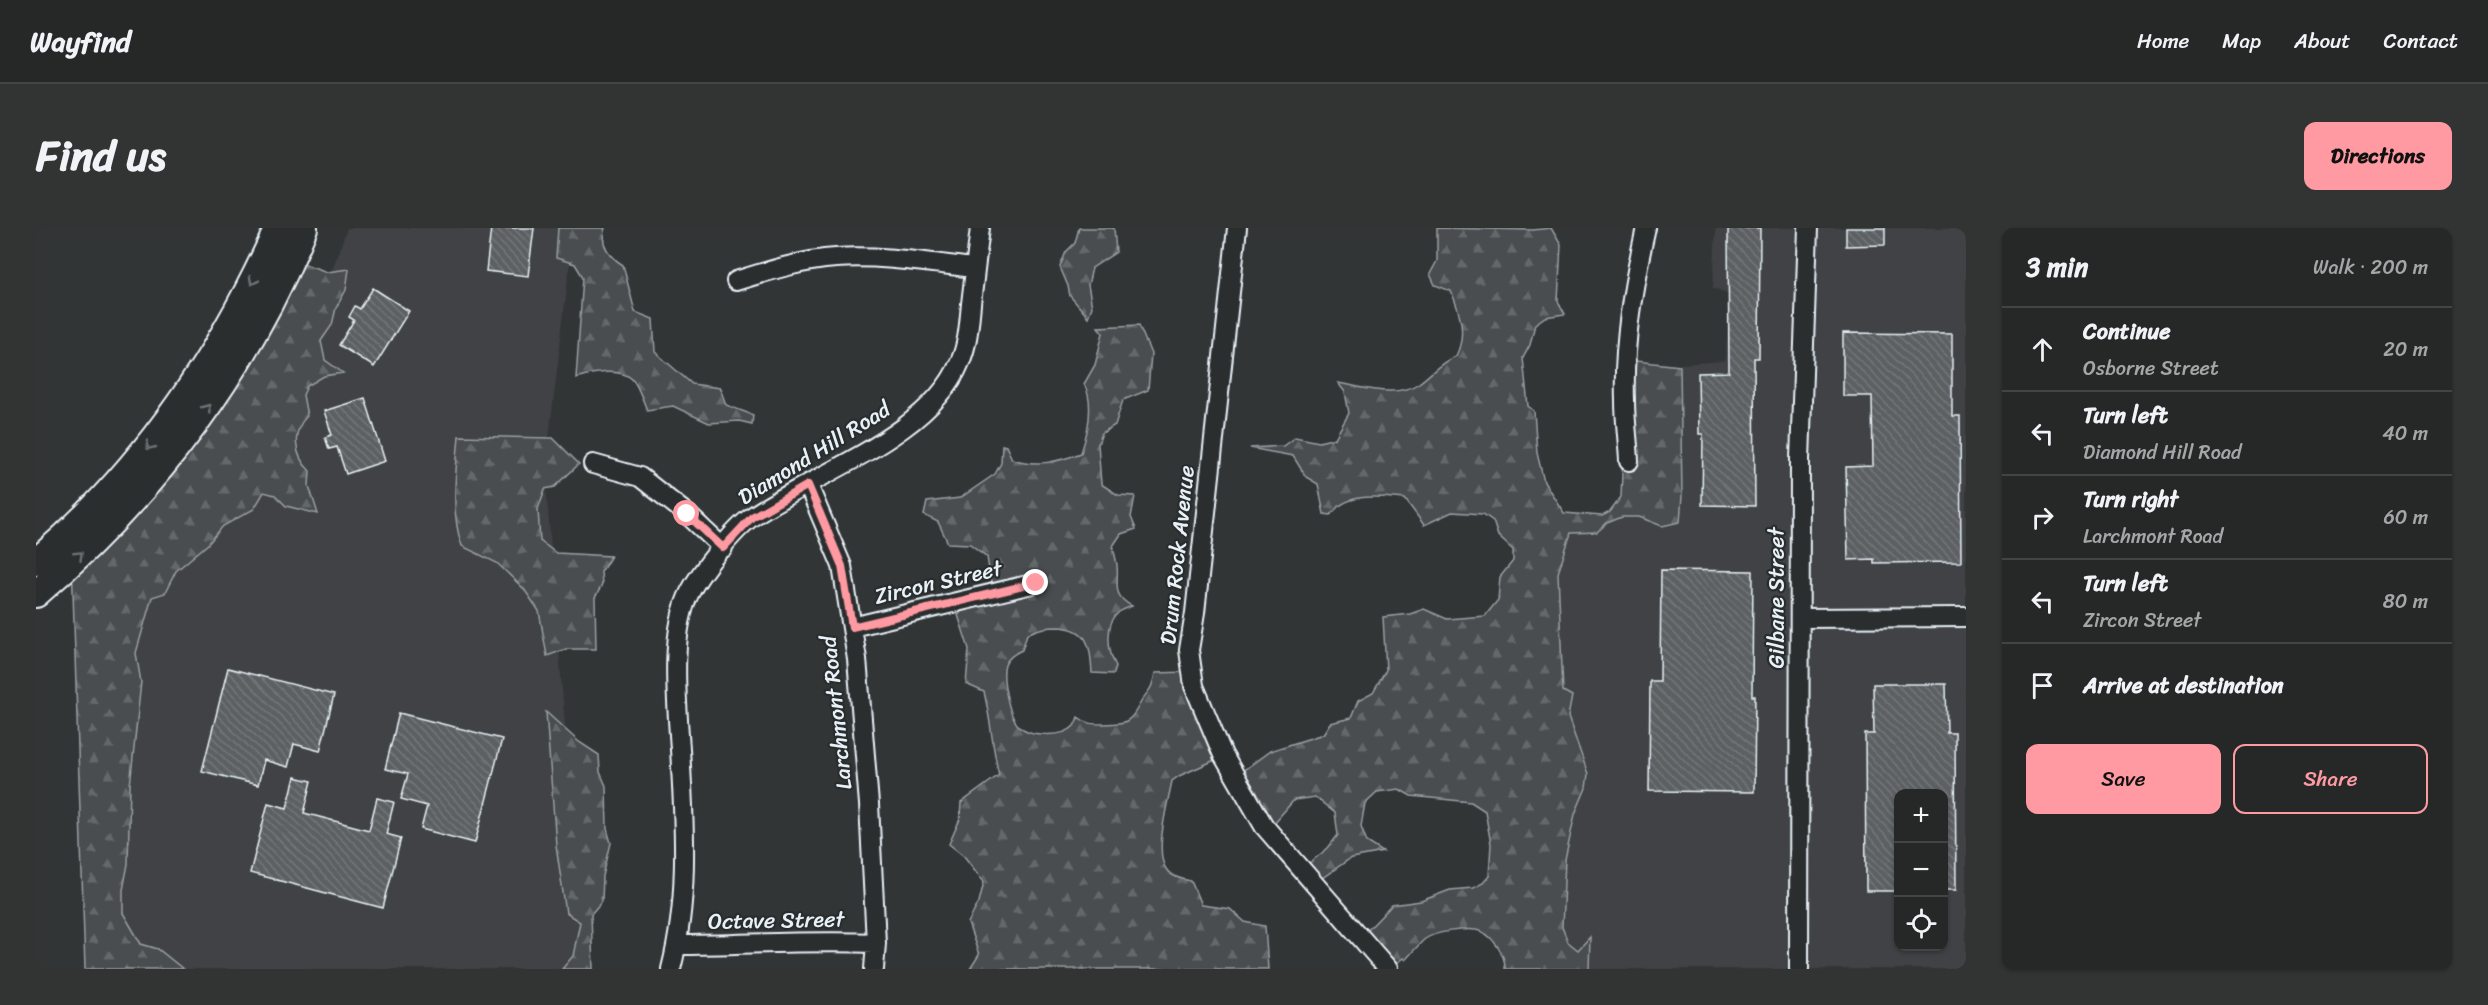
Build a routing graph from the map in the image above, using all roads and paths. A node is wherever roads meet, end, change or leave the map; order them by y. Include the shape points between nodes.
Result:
1 (278, 228) edge
2 (304, 228) edge
3 (980, 228) edge
4 (1237, 228) edge
5 (1646, 228) edge
6 (1808, 228) edge
7 (975, 268) junction
8 (736, 281) dead end
9 (1629, 461) dead end
10 (593, 464) dead end
11 (808, 485) junction
12 (723, 548) junction
13 (36, 562) edge
14 (1036, 583) dead end
15 (36, 594) edge
16 (1966, 617) edge
17 (1800, 618) junction
18 (852, 627) junction
19 (876, 943) junction
20 (677, 945) junction
21 (670, 969) edge
22 (874, 969) edge
23 (1388, 969) edge
24 (1799, 969) edge

1 -> 13 highway via 229,327 174,414 119,482
15 -> 2 highway via 141,491 220,391 272,299
3 - 7 street, Diamond Hill Road
4 - 23 street, Drum Rock Avenue via 1189,650 1194,686 1223,755 1264,826
5 - 9 street via 1626,345
6 - 17 street, Gilbane Street via 1800,460
7 - 8 street via 836,258
7 - 11 street, Diamond Hill Road via 967,338 954,376 937,398 891,437
10 - 12 street via 640,477
11 - 12 street, Diamond Hill Road via 752,517
11 - 18 street, Larchmont Road via 842,566
12 - 20 street, Diamond Hill Road via 689,593 678,631 684,884
14 - 18 street, Zircon Street
16 - 17 street
17 - 24 street, Gilbane Street
18 - 19 street, Larchmont Road via 869,804
19 - 20 street, Octave Street
19 - 22 street, Larchmont Road
20 - 21 street, Diamond Hill Road

